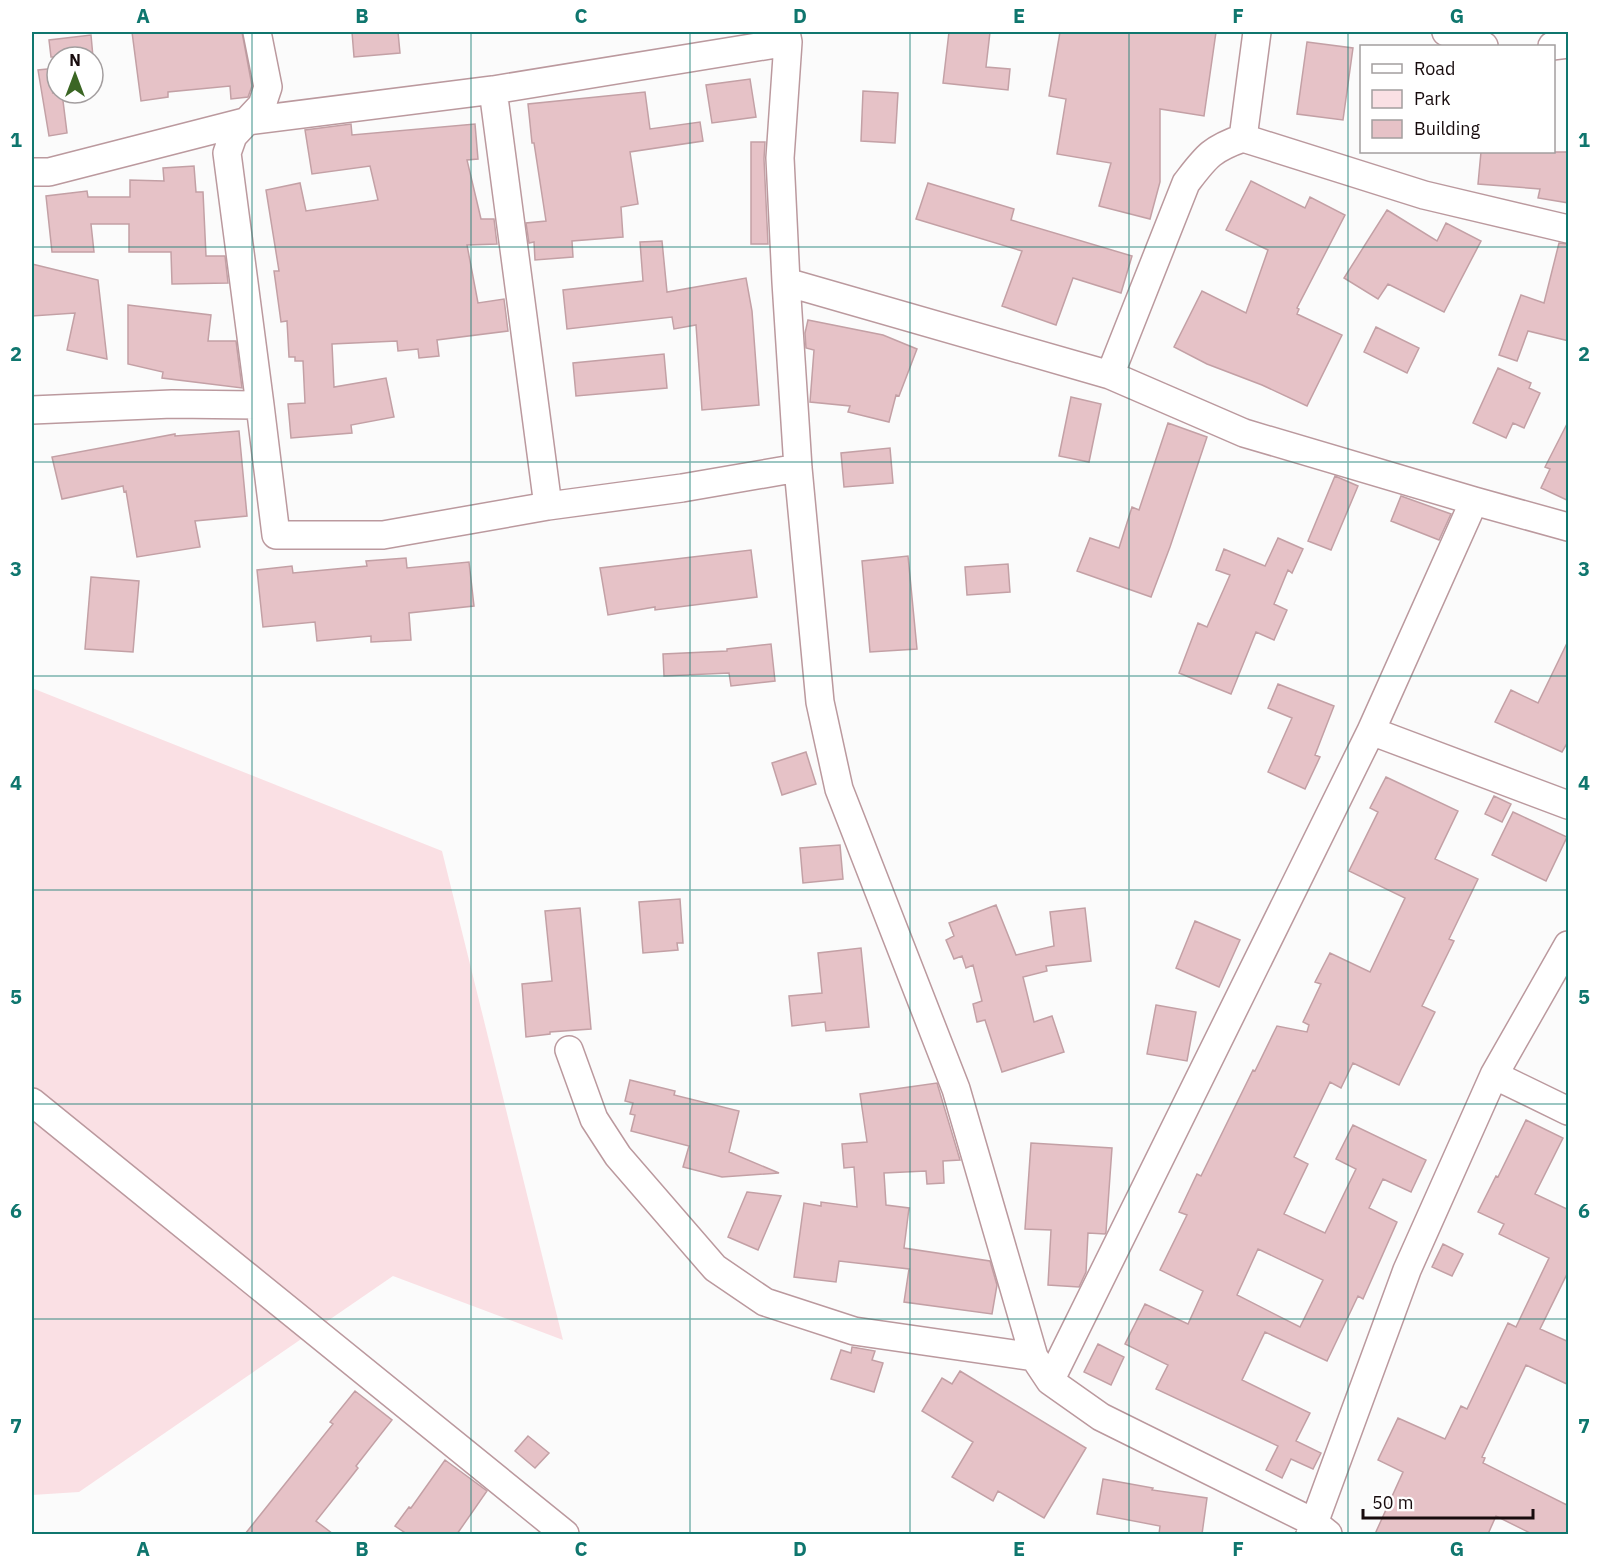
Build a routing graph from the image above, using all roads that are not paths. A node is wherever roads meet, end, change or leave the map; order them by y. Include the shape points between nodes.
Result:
1 (257, 32) edge
2 (1257, 32) edge
3 (1446, 32) edge
4 (787, 37) edge
5 (1481, 45) edge
6 (493, 90) junction
7 (248, 121) junction
8 (1243, 138) junction
9 (32, 172) edge
10 (1569, 229) edge
11 (786, 282) junction
12 (1110, 375) junction
13 (261, 405) junction
14 (32, 410) edge
15 (798, 468) junction
16 (1474, 501) junction
17 (548, 506) junction
18 (1569, 527) edge
19 (1371, 731) junction
20 (1569, 805) edge
21 (1569, 945) edge
22 (569, 1050) dead end
23 (1494, 1075) junction
24 (32, 1101) edge
25 (1569, 1110) edge
26 (1034, 1357) junction
27 (1050, 1381) junction
28 (1317, 1530) edge
29 (566, 1534) edge

1 - 7 street via 268,87 262,105
2 - 8 street
3 - 5 street
4 - 6 street
4 - 11 street via 780,158
6 - 7 street
6 - 17 street
7 - 9 street via 49,172
7 - 13 street via 233,136 227,153
8 - 10 street via 1424,195
8 - 12 street via 1206,156 1186,183
11 - 12 street
11 - 15 street
12 - 16 street via 1244,433
13 - 14 street
13 - 17 street via 276,535 382,535
15 - 17 street
15 - 26 street via 820,702 839,789 956,1089
16 - 18 street
16 - 19 street
19 - 20 street
19 - 27 street
21 - 23 street
22 - 26 street via 594,1119 618,1156 715,1268 765,1302 854,1331
23 - 25 street
23 - 28 street via 1407,1270
24 - 29 street
26 - 27 street
27 - 28 street via 1101,1417

